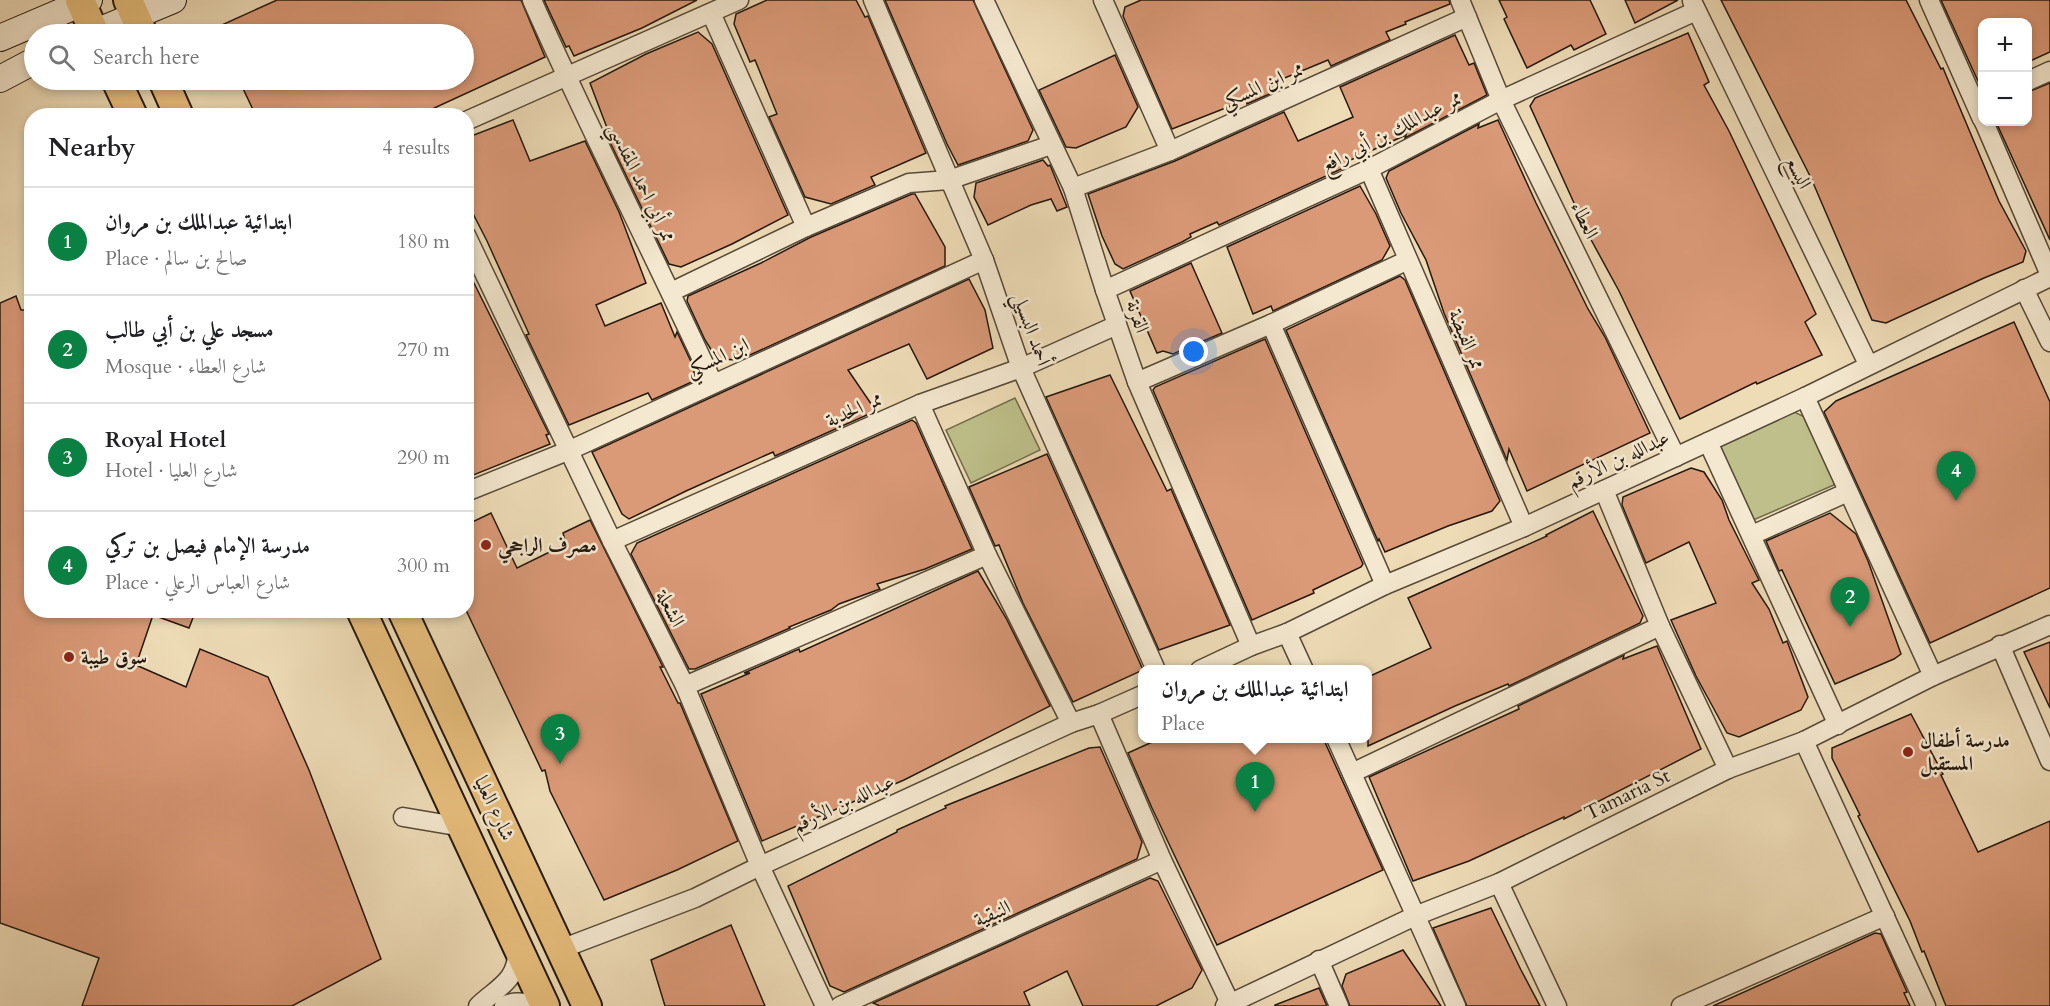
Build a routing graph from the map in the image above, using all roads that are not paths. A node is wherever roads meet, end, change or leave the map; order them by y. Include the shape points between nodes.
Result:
1 (173, 0) edge
2 (532, 0) edge
3 (739, 0) edge
4 (873, 0) edge
5 (984, 0) edge
6 (1460, 0) edge
7 (1929, 0) edge
8 (83, 1) edge
9 (1106, 1) edge
10 (1694, 5) edge
11 (711, 13) junction
12 (136, 17) edge
13 (1467, 17) junction
14 (33, 24) edge
15 (90, 24) edge
16 (118, 24) edge
17 (24, 28) edge
18 (0, 39) edge
19 (24, 66) edge
20 (2050, 71) edge
21 (566, 78) junction
22 (0, 79) edge
23 (2032, 79) edge
24 (121, 90) edge
25 (167, 90) edge
26 (1501, 100) junction
27 (1978, 106) edge
28 (129, 108) edge
29 (175, 108) edge
30 (474, 118) edge
31 (1987, 126) edge
32 (1051, 145) junction
33 (1170, 151) junction
34 (1369, 169) junction
35 (949, 180) junction
36 (1073, 188) junction
37 (806, 227) junction
38 (474, 252) edge
39 (984, 260) junction
40 (1408, 260) junction
41 (2050, 276) edge
42 (2024, 289) junction
43 (1105, 290) junction
44 (671, 292) junction
45 (1271, 324) junction
46 (1117, 325) junction
47 (2050, 342) edge
48 (1868, 364) junction
49 (1021, 368) junction
50 (1137, 382) junction
51 (713, 383) junction
52 (1805, 397) junction
53 (920, 404) junction
54 (1708, 441) junction
55 (570, 450) junction
56 (1676, 457) junction
57 (474, 489) edge
58 (1604, 490) junction
59 (1848, 492) junction
60 (1524, 527) junction
61 (1752, 536) junction
62 (612, 541) junction
63 (987, 555) junction
64 (1385, 585) junction
65 (365, 618) edge
66 (406, 618) edge
67 (2050, 625) edge
68 (1660, 626) junction
69 (1287, 633) junction
70 (2000, 645) junction
71 (1251, 646) junction
72 (1154, 665) edge
73 (1209, 665) edge
74 (1302, 665) edge
75 (1933, 676) junction
76 (685, 686) junction
77 (1138, 697) edge
78 (1099, 714) junction
79 (1071, 723) junction
80 (1838, 725) junction
81 (1804, 741) junction
82 (1338, 743) edge
83 (2050, 761) edge
84 (1728, 769) junction
85 (1352, 773) junction
86 (403, 817) dead end
87 (462, 827) junction
88 (1162, 860) junction
89 (760, 866) junction
90 (1499, 883) junction
91 (1414, 915) junction
92 (1885, 916) junction
93 (517, 947) junction
94 (561, 950) junction
95 (1319, 960) junction
96 (1227, 1005) edge
97 (478, 1006) edge
98 (504, 1006) edge
99 (544, 1006) edge
100 (587, 1006) edge
101 (825, 1006) edge
102 (840, 1006) edge
103 (1339, 1006) edge
104 (1456, 1006) edge
105 (1557, 1006) edge
106 (1681, 1006) edge
107 (1926, 1006) edge

1 - 12 street
2 - 21 street, ممر أبي احمد المقدسي
3 - 11 street
4 - 35 street, أحمد البسيلي
5 - 32 street, القرنة
6 - 13 street, العطاء
7 - 27 street
8 - 14 street
8 - 15 main road
9 - 33 street
10 - 26 street, ممر عبدالملك بن أبي رافع
10 - 48 street, اليسع
11 - 21 street
11 - 37 street
12 - 16 street
13 - 26 street, العطاء
13 - 33 street, ممر ابن المسكي
17 - 18 street
19 - 22 street
20 - 23 street
21 - 30 street
21 - 44 street, ممر أبي احمد المقدسي
24 - 28 main road
25 - 29 main road
26 - 34 street, ممر عبدالملك بن أبي رافع
26 - 56 street, العطاء
31 - 41 street
32 - 35 street
32 - 36 street, القرنة
33 - 36 street, ممر ابن المسكي
34 - 40 street, ممر الفيضة
34 - 43 street, ممر عبدالملك بن أبي رافع
35 - 37 street via 909,183
35 - 39 street, أحمد البسيلي
36 - 43 street, القرنة
37 - 44 street
38 - 55 street, الشعلة
39 - 49 street, أحمد البسيلي
39 - 51 street, ابن المسكي
40 - 45 street
40 - 60 street, ممر الفيضة
41 - 42 street, عبدالله بن الأرقم
42 - 47 street
42 - 48 street, عبدالله بن الأرقم
43 - 46 street, القرنة
44 - 51 street, ممر أبي احمد المقدسي
45 - 50 street
45 - 64 street
46 - 49 street, ممر الحدبة
46 - 50 street, القرنة
48 - 52 street, عبدالله بن الأرقم
49 - 53 street, ممر الحدبة
49 - 72 street, أحمد البسيلي
50 - 71 street, القرنة
51 - 55 street, ابن المسكي
52 - 54 street, عبدالله بن الأرقم
52 - 59 street
53 - 62 street, ممر الحدبة
53 - 63 street
54 - 56 street, عبدالله بن الأرقم
54 - 61 street
55 - 57 street, ابن المسكي
55 - 62 street, الشعلة
56 - 58 street, عبدالله بن الأرقم
58 - 60 street, عبدالله بن الأرقم
58 - 68 street
59 - 61 street
59 - 75 street
60 - 64 street, عبدالله بن الأرقم
61 - 80 street
62 - 76 street, الشعلة
63 - 76 street
63 - 79 street
64 - 69 street, عبدالله بن الأرقم
65 - 87 main road, شارع العليا
66 - 94 main road, شارع العليا
67 - 70 street, Tamaria St
68 - 84 street
68 - 85 street
69 - 71 street, عبدالله بن الأرقم
69 - 74 street
70 - 75 street, Tamaria St
70 - 83 street
71 - 73 street, عبدالله بن الأرقم
75 - 80 street, Tamaria St
76 - 89 street, الشعلة
77 - 78 street, عبدالله بن الأرقم
78 - 79 street, عبدالله بن الأرقم
78 - 88 street
79 - 89 street, عبدالله بن الأرقم
80 - 81 street, Tamaria St
81 - 84 street, Tamaria St
81 - 92 street
82 - 85 street
84 - 90 street, Tamaria St
85 - 91 street
86 - 87 street
87 - 93 main road, شارع العليا
88 - 96 street
88 - 102 street, النبقية
89 - 94 street, عبدالله بن الأرقم via 695,898
89 - 101 street, الشعلة
90 - 91 street, Tamaria St
90 - 105 street
91 - 95 street, Tamaria St
91 - 104 street
92 - 106 street
92 - 107 street
93 - 97 street via 518,957 508,982
93 - 99 main road, شارع العليا
94 - 100 main road, شارع العليا
95 - 96 street, Tamaria St
95 - 103 street
98 - 99 street

